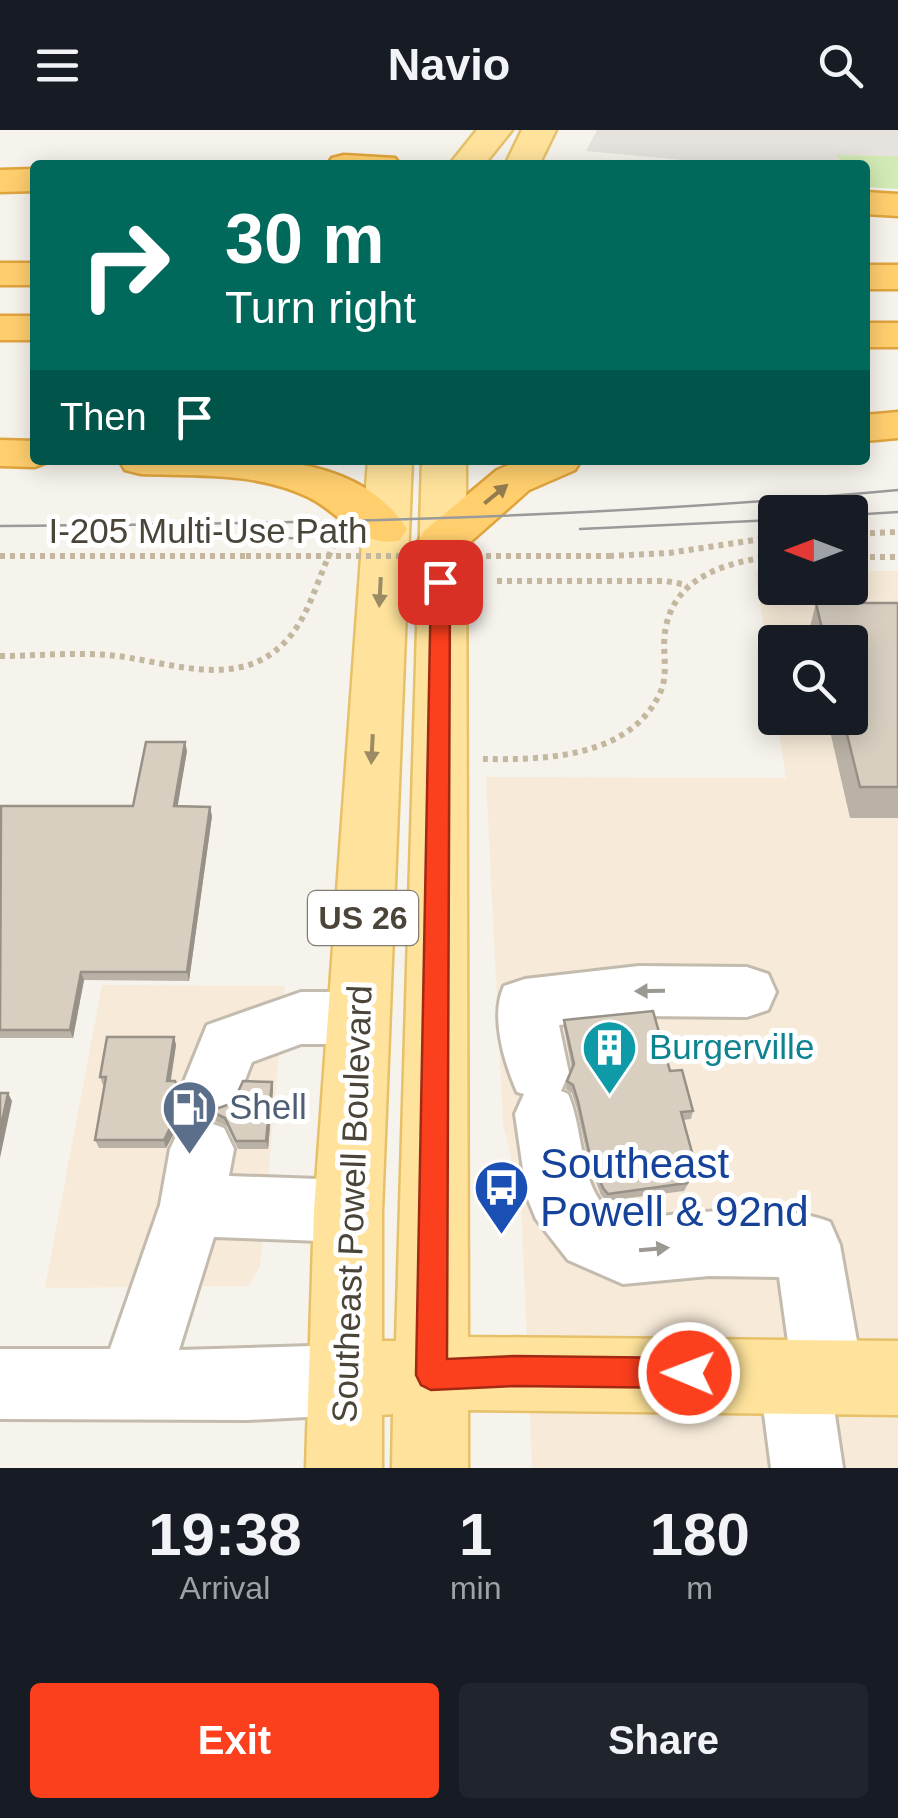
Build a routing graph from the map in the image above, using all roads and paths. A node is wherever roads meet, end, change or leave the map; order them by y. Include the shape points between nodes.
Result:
1 (495, 130) edge
2 (539, 130) edge
3 (470, 160) edge
4 (524, 160) edge
5 (30, 180) edge
6 (0, 181) edge
7 (870, 202) edge
8 (898, 205) edge
9 (0, 274) edge
10 (30, 274) edge
11 (870, 277) edge
12 (898, 277) edge
13 (0, 328) edge
14 (30, 328) edge
15 (870, 335) edge
16 (898, 335) edge
17 (898, 425) edge
18 (870, 428) edge
19 (0, 452) edge
20 (30, 454) edge
21 (216, 465) edge
22 (388, 465) edge
23 (444, 465) edge
24 (548, 465) edge
25 (361, 532) junction
26 (898, 532) edge
27 (868, 533) edge
28 (758, 540) edge
29 (441, 542) junction
30 (0, 556) edge
31 (868, 556) edge
32 (898, 557) edge
33 (758, 559) edge
34 (497, 580) dead end
35 (687, 585) junction
36 (0, 656) edge
37 (482, 759) dead end
38 (747, 992) dead end
39 (357, 1018) junction
40 (202, 1148) junction
41 (348, 1211) junction
42 (431, 1375) junction
43 (840, 1376) edge
44 (346, 1380) junction
45 (0, 1384) edge
46 (132, 1386) junction
47 (344, 1468) edge
48 (430, 1468) edge
49 (807, 1468) edge

1 - 3 main road
2 - 4 main road
5 - 6 highway
7 - 8 highway
9 - 10 highway
11 - 12 highway
13 - 14 highway
15 - 16 highway
17 - 18 highway
19 - 20 highway
21 - 25 highway via 308,477 352,500
22 - 25 main road, Southeast Powell Boulevard / US 26
23 - 29 main road, US 26
29 -> 24 highway via 514,480
25 - 36 path via 320,570 299,625 260,662 217,671 103,655
25 -> 39 main road, Southeast Powell Boulevard / US 26
26 - 27 path
28 - 30 path, I-205 Multi-Use Path, bridge via 608,556
29 - 42 main road, US 26
31 - 32 path
33 - 35 path via 726,565
34 - 35 path
35 - 37 path via 668,614 661,691 636,726 575,752
38 -> 43 street via 639,990 525,1004 559,1197 592,1238 623,1252 807,1245
39 - 40 street via 301,1018 228,1044
39 - 41 main road, Southeast Powell Boulevard / US 26
40 - 41 street
40 - 46 street
41 - 44 main road, Southeast Powell Boulevard / US 26
42 - 43 main road
42 - 44 main road
42 - 48 main road, US 26
43 - 49 street
44 - 46 street
44 - 47 main road, Southeast Powell Boulevard / US 26
45 - 46 street

